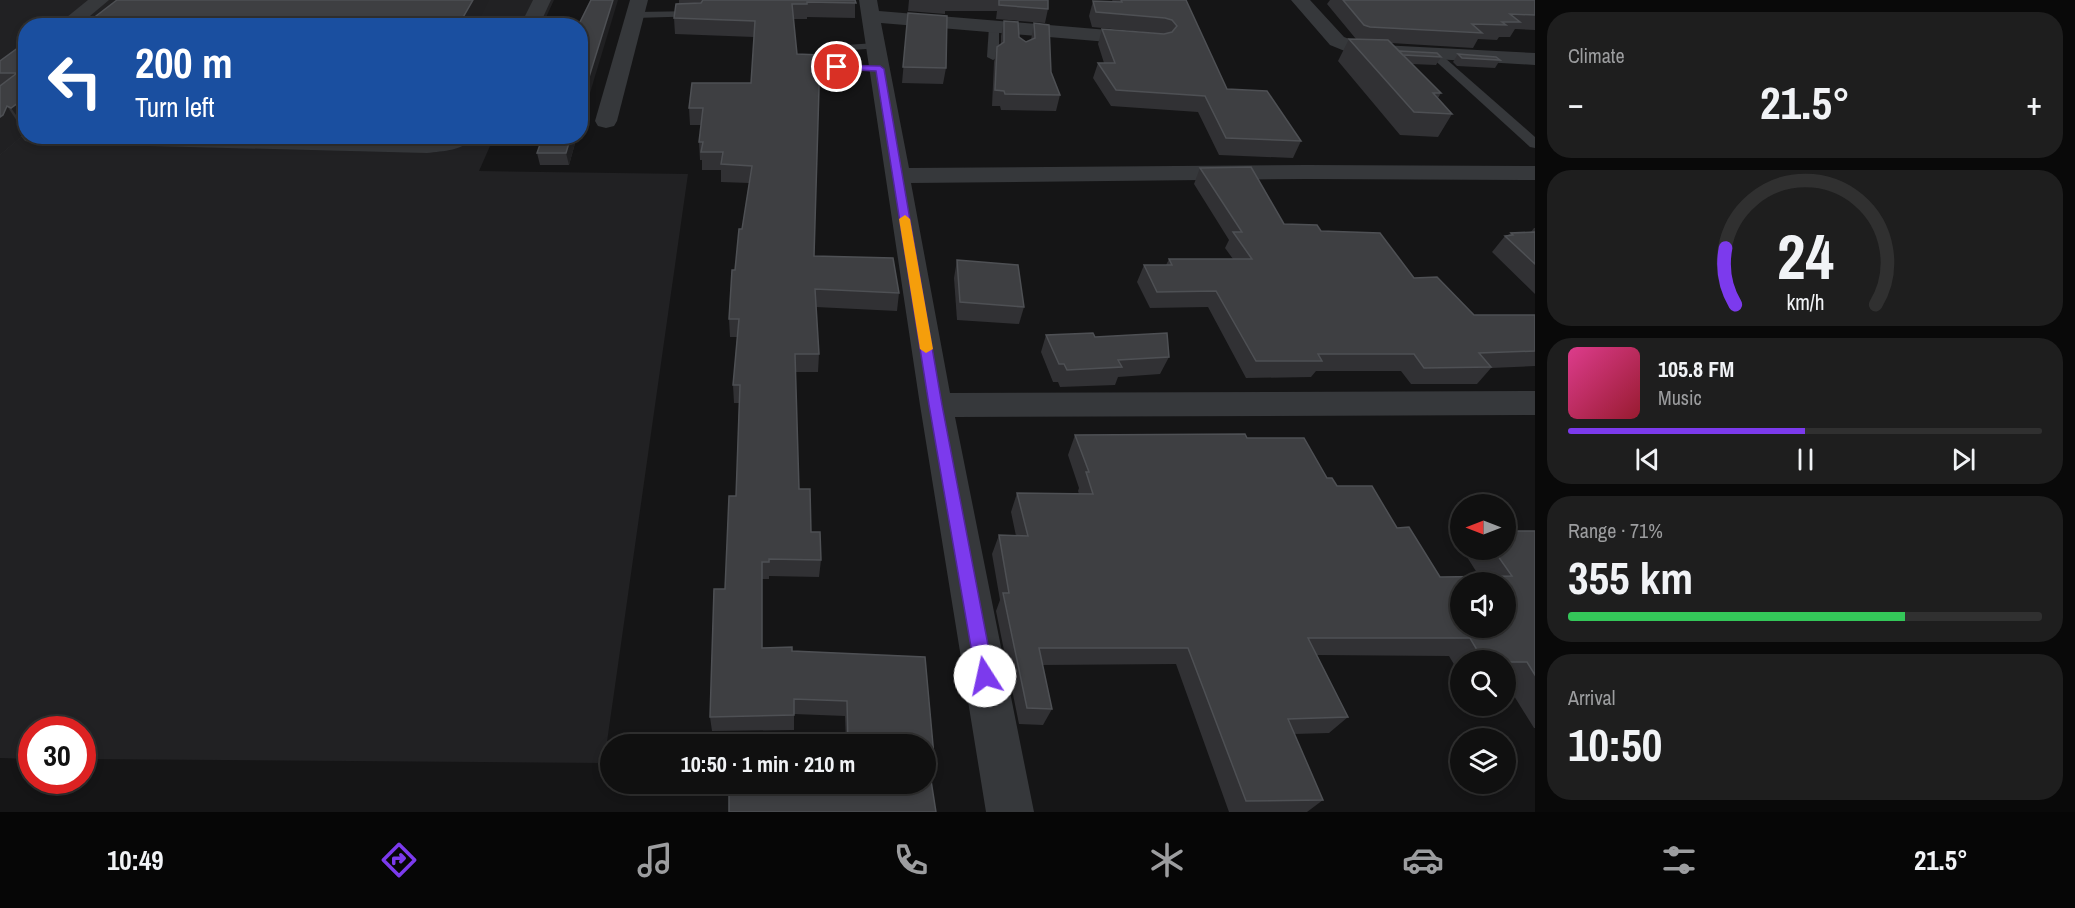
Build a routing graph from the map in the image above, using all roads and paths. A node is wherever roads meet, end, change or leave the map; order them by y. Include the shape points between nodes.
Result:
1 (100, 0) edge
2 (542, 0) edge
3 (1300, 0) edge
4 (637, 8) edge
5 (699, 14) edge
6 (76, 18) edge
7 (534, 18) edge
8 (994, 26) junction
9 (874, 33) edge
10 (1159, 41) edge
11 (1433, 53) junction
12 (993, 57) dead end
13 (1535, 59) edge
14 (606, 121) dead end
15 (348, 144) edge
16 (442, 144) edge
17 (1535, 144) edge
18 (1535, 174) edge
19 (898, 176) junction
20 (1535, 403) edge
21 (936, 405) junction
22 (1010, 812) edge

1 - 6 street
2 - 7 street
3 - 11 street via 1347,46 1359,50
4 - 5 lane
4 - 14 street
8 - 9 street
8 - 10 street via 1023,35
8 - 12 lane
9 - 19 street
11 - 13 street
11 - 17 lane
15 - 16 street
18 - 19 street
19 - 21 street
20 - 21 street
21 - 22 street

